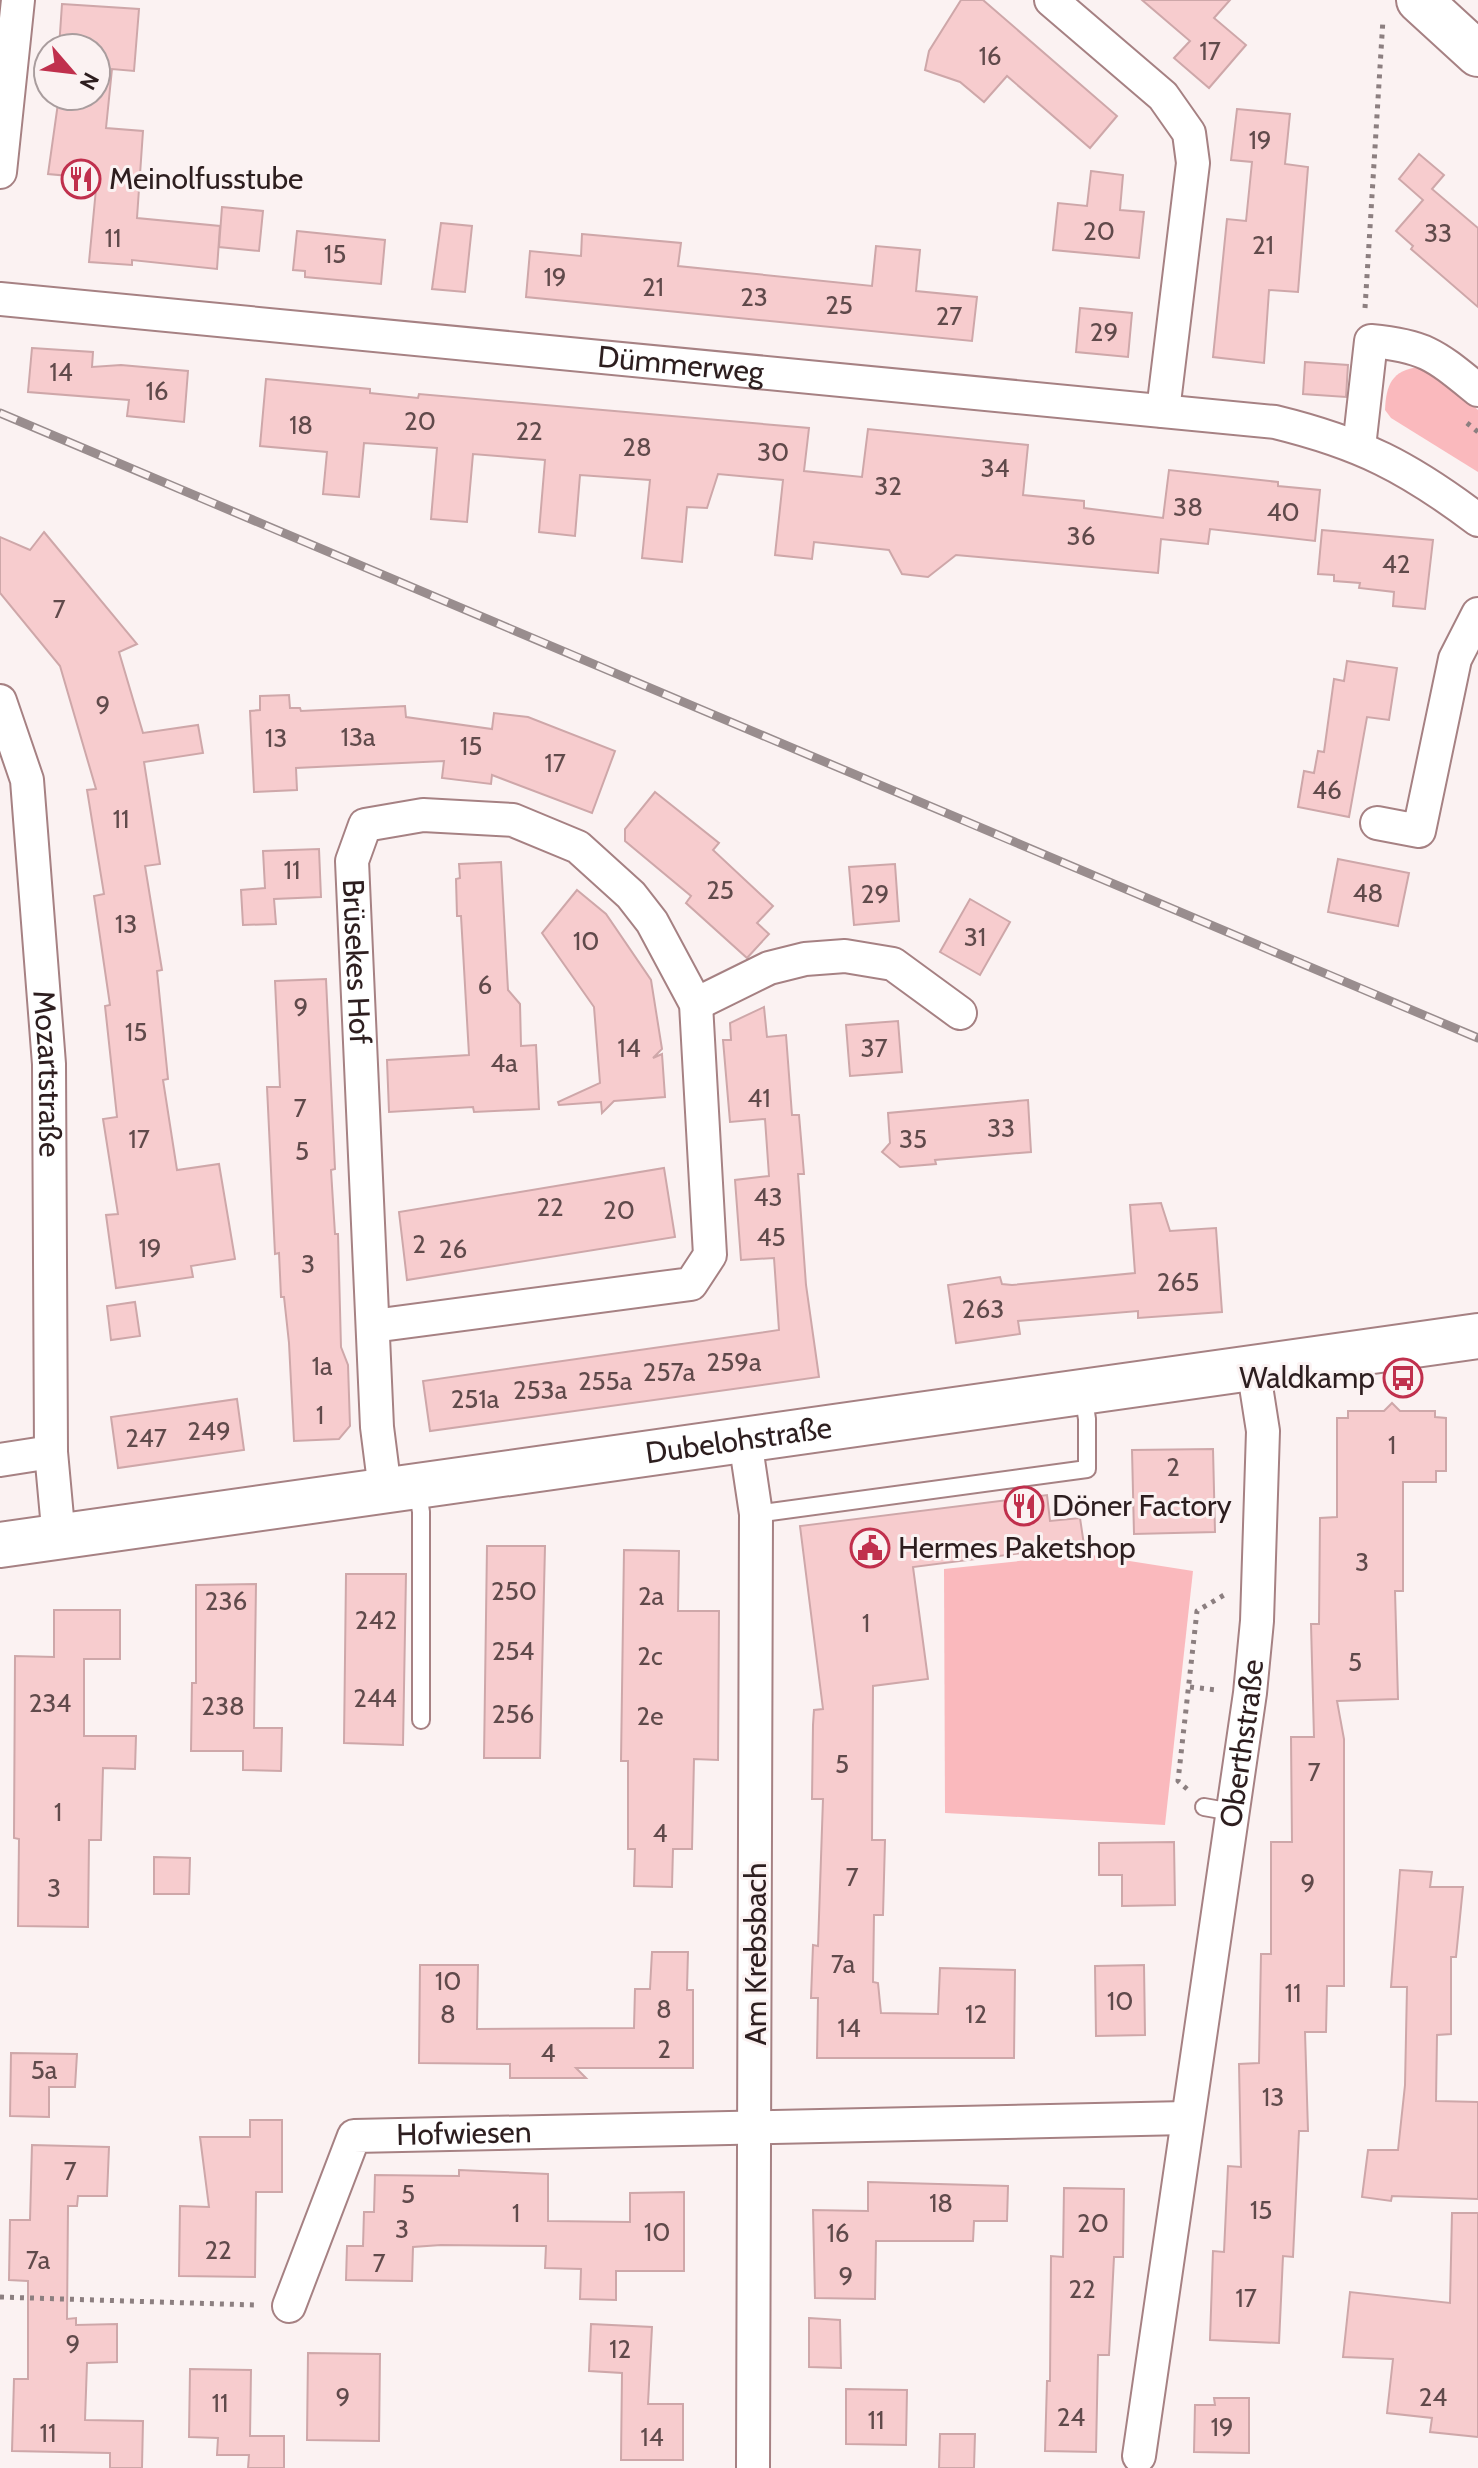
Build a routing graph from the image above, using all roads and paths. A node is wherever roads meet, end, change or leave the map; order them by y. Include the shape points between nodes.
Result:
1 (18, 0) edge
2 (1051, 0) edge
3 (1404, 4) edge
4 (1478, 54) edge
5 (0, 172) edge
6 (0, 299) edge
7 (1371, 341) junction
8 (1478, 390) edge
9 (1163, 411) junction
10 (1359, 447) junction
11 (1478, 520) edge
12 (1478, 614) edge
13 (0, 701) edge
14 (1377, 823) dead end
15 (696, 1004) junction
16 (960, 1013) dead end
17 (373, 1326) junction
18 (1478, 1336) edge
19 (1253, 1367) junction
20 (1083, 1391) junction
21 (745, 1440) junction
22 (51, 1452) junction
23 (0, 1460) edge
24 (401, 1488) junction
25 (756, 1514) junction
26 (59, 1539) junction
27 (0, 1545) edge
28 (1259, 1573) junction
29 (421, 1720) dead end
30 (1218, 1810) junction
31 (1186, 2118) junction
32 (756, 2129) junction
33 (0, 2297) edge
34 (289, 2306) joint
35 (1139, 2456) dead end
36 (753, 2468) edge

1 - 5 street
2 - 9 street via 1163,96 1189,133 1193,163
3 - 4 main road
3 - 7 path via 1383,15 1364,299
6 - 9 street, Dümmerweg
7 - 8 street via 1433,353
7 - 10 street
9 - 10 street, Dümmerweg via 1275,422
10 - 11 street, Dümmerweg via 1393,462
12 - 14 street via 1455,659 1419,831
13 - 22 street, Mozartstraße via 27,780 49,1064
15 - 16 street via 769,968 845,956 893,964
15 - 17 street, Brüsekes Hof via 710,1255 691,1284
15 - 17 street, Brüsekes Hof via 652,922 631,895 578,847 513,820 423,815 365,825 352,861
17 - 24 street, Brüsekes Hof via 377,1427
18 - 19 main road, Dubelohstraße
19 - 20 main road, Dubelohstraße
19 - 28 street, Oberthstraße via 1263,1431
20 - 21 main road, Dubelohstraße
20 - 25 lane via 1087,1469
21 - 24 main road, Dubelohstraße
21 - 25 street, Am Krebsbach
22 - 23 street
22 - 26 street, Mozartstraße
24 - 26 main road, Dubelohstraße
24 - 29 lane via 421,1512
25 - 32 street, Am Krebsbach
26 - 27 main road, Dubelohstraße
28 - 30 street, Oberthstraße via 1250,1693
28 - 30 path via 1197,1611 1178,1781
30 - 31 street, Oberthstraße
31 - 32 street
31 - 35 street, Oberthstraße
32 - 34 street, Hofwiesen via 354,2136
32 - 36 street, Am Krebsbach
33 - 34 path

